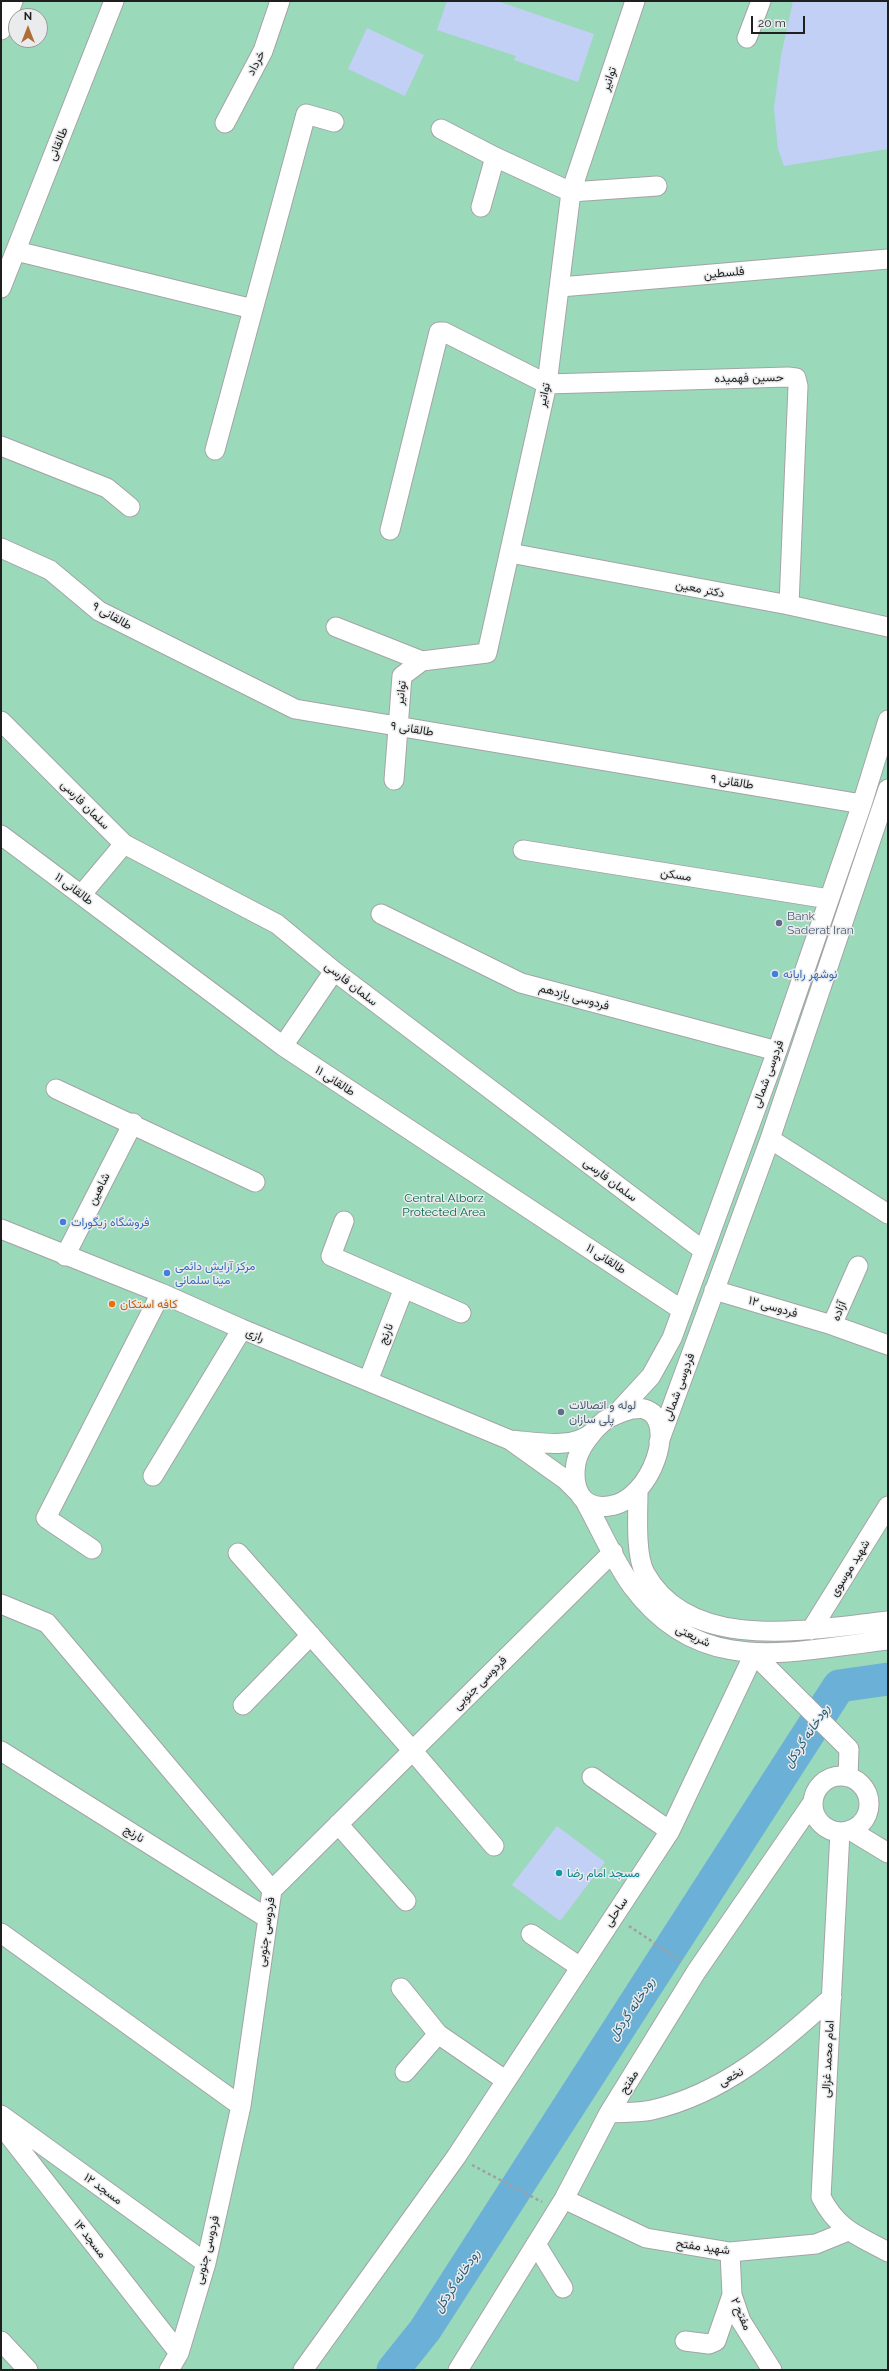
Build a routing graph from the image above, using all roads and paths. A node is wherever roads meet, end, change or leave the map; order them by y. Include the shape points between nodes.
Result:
1 (13, 1) edge
2 (114, 1) edge
3 (280, 1) edge
4 (635, 1) edge
5 (761, 1) edge
6 (1, 30) edge
7 (747, 38) dead end
8 (334, 122) dead end
9 (225, 123) dead end
10 (441, 129) dead end
11 (495, 157) junction
12 (657, 186) dead end
13 (571, 192) junction
14 (481, 207) dead end
15 (16, 251) junction
16 (888, 260) edge
17 (560, 286) junction
18 (1, 288) edge
19 (253, 309) junction
20 (547, 384) junction
21 (1, 446) edge
22 (215, 450) dead end
23 (130, 507) dead end
24 (390, 530) dead end
25 (1, 548) edge
26 (510, 553) junction
27 (789, 605) junction
28 (336, 627) dead end
29 (888, 627) edge
30 (422, 660) junction
31 (1, 720) edge
32 (888, 720) edge
33 (398, 727) junction
34 (394, 780) dead end
35 (888, 789) edge
36 (862, 804) junction
37 (1, 835) edge
38 (124, 844) junction
39 (523, 850) dead end
40 (82, 894) junction
41 (829, 899) junction
42 (381, 914) dead end
43 (334, 972) junction
44 (283, 1046) junction
45 (777, 1051) junction
46 (56, 1089) dead end
47 (132, 1123) junction
48 (770, 1139) junction
49 (255, 1182) dead end
50 (888, 1214) edge
51 (344, 1221) dead end
52 (1, 1229) edge
53 (704, 1251) junction
54 (65, 1256) junction
55 (858, 1266) dead end
56 (404, 1288) junction
57 (714, 1290) junction
58 (162, 1293) junction
59 (682, 1310) junction
60 (461, 1313) dead end
61 (832, 1325) junction
62 (242, 1329) junction
63 (888, 1345) edge
64 (368, 1381) junction
65 (611, 1417) junction
66 (510, 1440) junction
67 (659, 1442) junction
68 (153, 1476) dead end
69 (638, 1492) junction
70 (582, 1498) junction
71 (888, 1506) edge
72 (92, 1549) dead end
73 (613, 1552) junction
74 (238, 1553) dead end
75 (1, 1604) edge
76 (888, 1621) edge
77 (811, 1630) junction
78 (311, 1635) junction
79 (888, 1640) edge
80 (754, 1654) junction
81 (243, 1705) dead end
82 (1, 1750) edge
83 (412, 1750) junction
84 (592, 1777) dead end
85 (848, 1777) junction
86 (813, 1802) junction
87 (338, 1824) junction
88 (670, 1831) junction
89 (845, 1831) junction
90 (494, 1846) dead end
91 (888, 1853) edge
92 (272, 1890) junction
93 (406, 1901) dead end
94 (614, 1915) junction
95 (267, 1918) junction
96 (1, 1933) edge
97 (531, 1934) dead end
98 (580, 1967) junction
99 (696, 1972) junction
100 (401, 1988) dead end
101 (832, 1997) junction
102 (438, 2034) junction
103 (405, 2072) dead end
104 (505, 2080) junction
105 (240, 2106) junction
106 (609, 2113) junction
107 (1, 2115) edge
108 (1, 2124) edge
109 (456, 2157) junction
110 (560, 2204) junction
111 (848, 2231) junction
112 (536, 2244) junction
113 (730, 2252) junction
114 (888, 2252) edge
115 (206, 2263) junction
116 (563, 2288) dead end
117 (732, 2295) junction
118 (1, 2341) edge
119 (685, 2341) dead end
120 (179, 2352) junction
121 (28, 2370) edge
122 (169, 2370) edge
123 (303, 2370) edge
124 (458, 2370) edge
125 (772, 2370) edge

1 - 6 street
2 - 15 street, طالقانی
3 - 9 street, خرداد via 263,51
4 - 13 street, توانیر
5 - 7 street
8 - 19 street via 306,114
10 - 11 street
11 - 13 street
11 - 14 street
12 - 13 street
13 - 17 street, توانیر
15 - 18 street, طالقانی
15 - 19 street
16 - 17 street, فلسطین
17 - 20 street, توانیر
19 - 22 street
20 - 24 street via 444,332 439,332
20 - 26 street, توانیر
20 - 27 street, حسین فهمیده via 796,378 798,386
21 - 23 street via 107,488
25 - 33 street, طالقانی ۹ via 50,570 99,611 295,709
26 - 27 street, دکتر معین
26 - 30 street, توانیر via 487,653
27 - 29 street, دکتر معین
28 - 30 street
30 - 33 street, توانیر via 402,676
31 - 38 street, سلمان فارسی
32 - 36 street, فردوسی شمالی
33 - 34 street, توانیر
33 - 36 street, طالقانی ۹
35 - 48 street, فردوسی شمالی
36 - 41 street, فردوسی شمالی
37 - 40 street, طالقانی ۱۱
38 - 40 street
38 - 43 street, سلمان فارسی via 277,924
39 - 41 street, مسکن
40 - 44 street, طالقانی ۱۱
41 - 45 street, فردوسی شمالی
42 - 45 street, فردوسی یازدهم via 521,983
43 - 44 street
43 - 53 street, سلمان فارسی
44 - 59 street, طالقانی ۱۱
45 - 53 street, فردوسی شمالی
46 - 47 street
47 - 49 street
47 - 54 street, شاهین
48 - 50 street
48 - 57 street, فردوسی شمالی
51 - 56 street via 330,1256
52 - 54 street, رازی
53 - 59 street, فردوسی شمالی
54 - 58 street, رازی
55 - 61 street, آزاده
56 - 60 street
56 - 64 street, نارنج
57 - 61 street, فردوسی ۱۲
57 - 67 street, فردوسی شمالی
58 - 62 street, رازی
58 - 72 street via 46,1518
59 - 65 street, فردوسی شمالی via 672,1338 651,1376
61 - 63 street, آزاده
62 - 64 street, رازی
62 - 68 street
64 - 66 street, رازی
65 - 66 street via 584,1439 548,1443
65 - 67 street via 632,1409 645,1409 654,1415 659,1428
65 - 70 street via 582,1448 576,1463 575,1476
66 - 70 street via 553,1470
67 - 69 street via 651,1474
69 - 70 street via 615,1506 601,1508
69 - 77 street, شریعتی via 639,1544 644,1572 658,1592 677,1609 727,1628 767,1632
70 - 73 street, شریعتی
71 - 77 street, شهید موسوی
73 - 80 street, شریعتی via 631,1585 650,1608 675,1630 704,1644
73 - 83 street, فردوسی جنوبی
74 - 78 street
75 - 92 street via 47,1624
76 - 77 street, شریعتی
78 - 81 street
78 - 83 street
79 - 80 street, شریعتی
80 - 85 street via 849,1749
80 - 88 street, ساحلی
82 - 95 street, نارنج
83 - 87 street, فردوسی جنوبی
83 - 90 street
84 - 88 street
85 - 86 street via 828,1779 815,1792
85 - 89 street via 858,1781 865,1789 869,1809 865,1819 858,1826
86 - 89 street via 818,1820 824,1826
86 - 99 street, مفتح
87 - 92 street, فردوسی جنوبی
87 - 93 street
88 - 94 street, ساحلی
89 - 91 street
89 - 101 street, امام محمد غزالی
92 - 95 street, فردوسی جنوبی
94 - 98 street, ساحلی
94 - 99 path
95 - 105 street, فردوسی جنوبی
96 - 105 street
97 - 98 street
98 - 104 street, ساحلی
99 - 106 street, مفتح
100 - 102 street
101 - 106 street, نخعی via 776,2048 733,2078 685,2099 651,2110
101 - 111 street, امام محمد غزالی via 821,2197 830,2216
102 - 103 street
102 - 104 street
104 - 109 street, ساحلی
105 - 115 street, فردوسی جنوبی
106 - 110 street, مفتح
107 - 115 street, مسجد ۱۲
108 - 120 street, مسجد ۱۴
109 - 110 path
109 - 123 street, ساحلی
110 - 112 street, مفتح
110 - 113 street, شهید مفتح via 646,2238
111 - 113 street, شهید مفتح via 816,2244
111 - 114 street, امام محمد غزالی
112 - 116 street
112 - 124 street, مفتح
113 - 117 street, مفتح ۲
115 - 120 street, فردوسی جنوبی
117 - 119 street via 716,2341 708,2344
117 - 125 street, مفتح ۲ via 741,2320
118 - 121 street
120 - 122 street, فردوسی جنوبی

